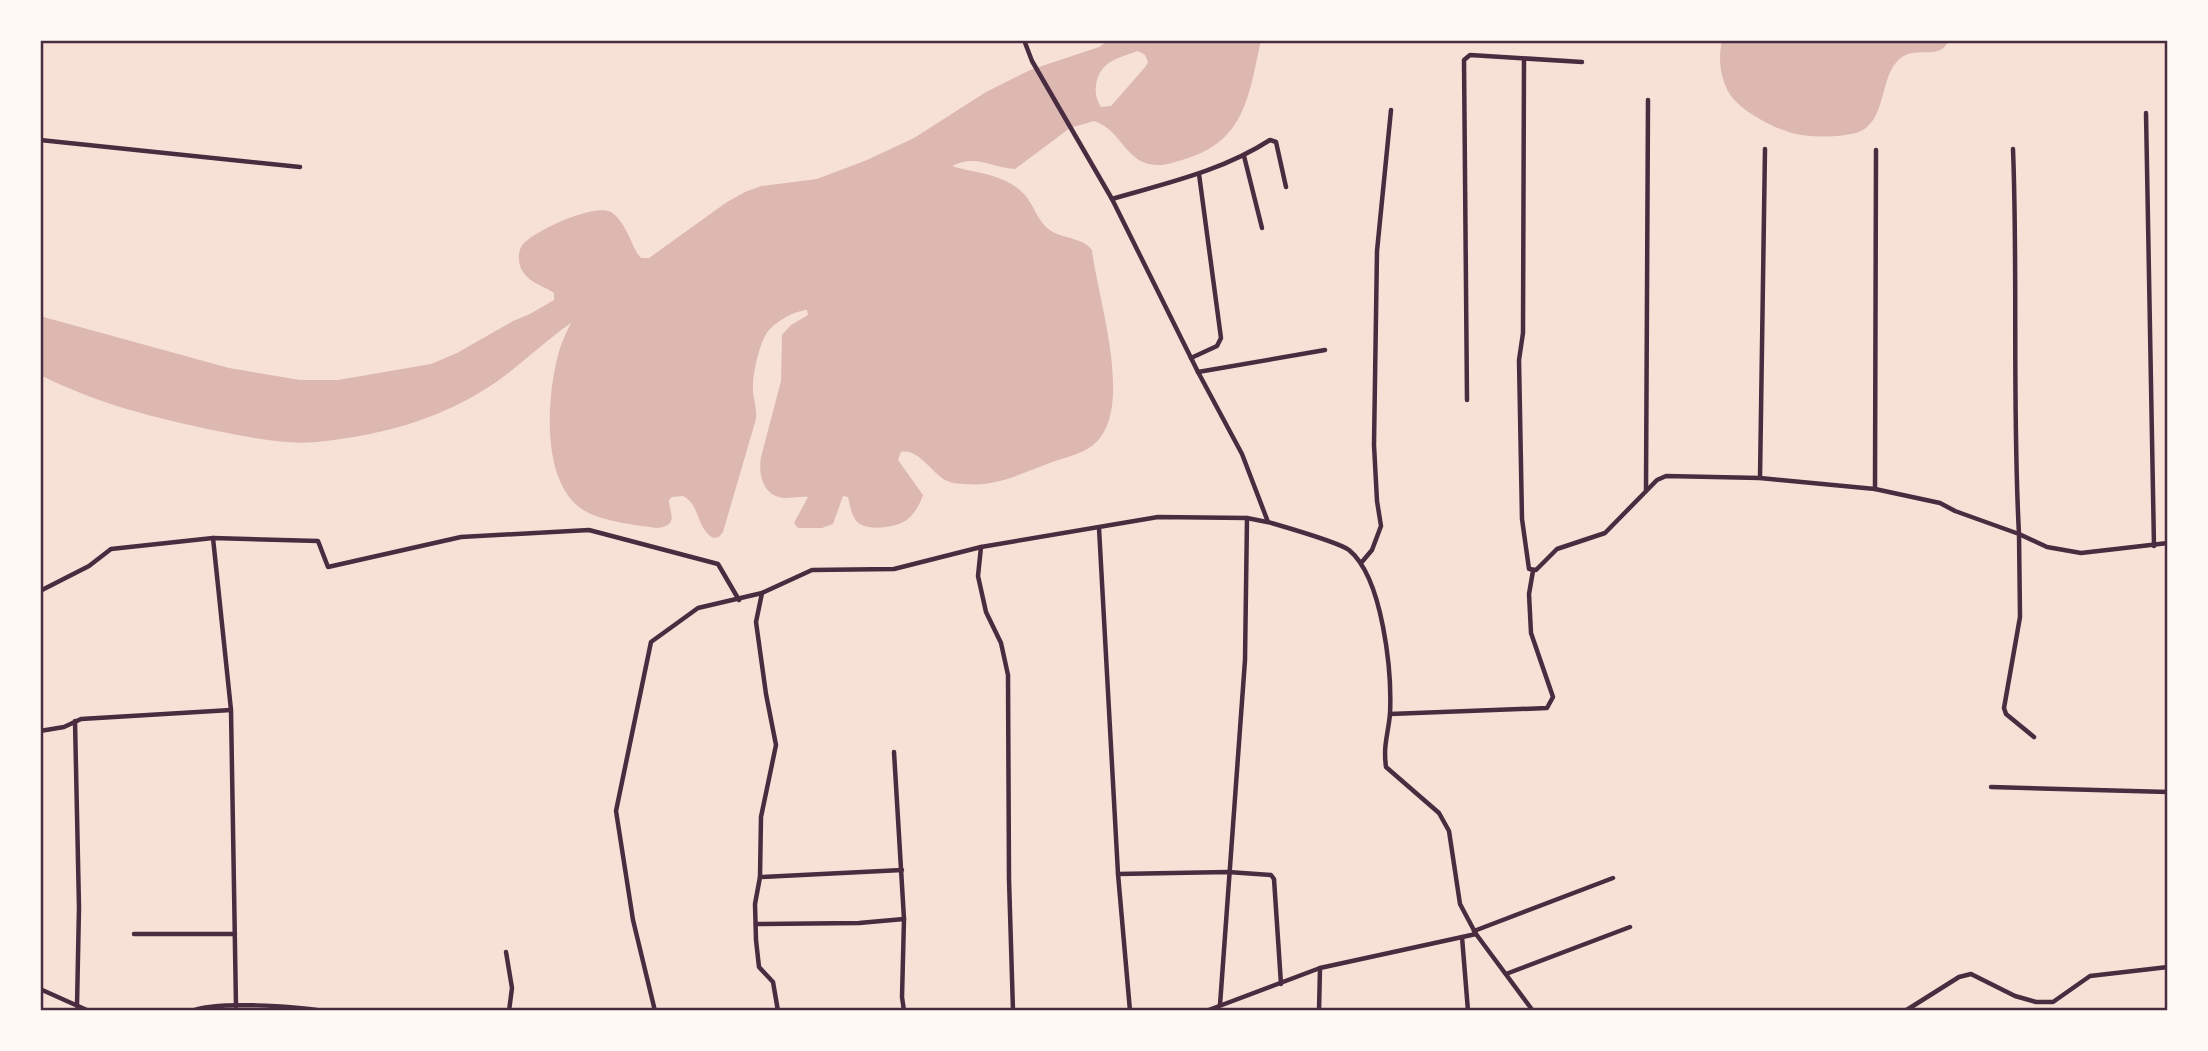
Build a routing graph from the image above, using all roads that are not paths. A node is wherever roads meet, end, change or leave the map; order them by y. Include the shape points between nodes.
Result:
1 (1024, 40) edge
2 (1524, 58) junction
3 (1582, 62) dead end
4 (1648, 100) dead end
5 (1391, 110) dead end
6 (2146, 113) dead end
7 (40, 140) edge
8 (1765, 149) dead end
9 (2013, 149) dead end
10 (1876, 150) dead end
11 (1244, 156) junction
12 (300, 167) dead end
13 (1199, 174) junction
14 (1286, 187) dead end
15 (1112, 199) junction
16 (1262, 228) dead end
17 (1325, 350) dead end
18 (1191, 358) junction
19 (1198, 372) junction
20 (1467, 400) dead end
21 (1760, 478) junction
22 (1875, 489) junction
23 (1646, 491) junction
24 (1247, 517) junction
25 (1268, 522) junction
26 (1098, 528) junction
27 (2019, 534) junction
28 (213, 538) junction
29 (2168, 544) edge
30 (2154, 546) junction
31 (981, 547) junction
32 (1361, 563) junction
33 (1533, 571) junction
34 (40, 591) edge
35 (762, 593) junction
36 (739, 600) junction
37 (231, 710) junction
38 (1390, 714) junction
39 (75, 721) junction
40 (40, 731) edge
41 (2034, 737) dead end
42 (894, 752) dead end
43 (1991, 787) dead end
44 (2168, 792) edge
45 (902, 870) junction
46 (1228, 873) junction
47 (1118, 874) junction
48 (760, 877) junction
49 (1613, 878) dead end
50 (904, 919) junction
51 (756, 924) junction
52 (1630, 927) dead end
53 (1475, 932) junction
54 (134, 934) dead end
55 (235, 934) junction
56 (1462, 937) junction
57 (506, 951) dead end
58 (2168, 967) edge
59 (1320, 968) junction
60 (1506, 974) junction
61 (1281, 984) junction
62 (40, 989) edge
63 (1220, 1005) junction
64 (77, 1006) junction
65 (236, 1006) junction
66 (294, 1008) edge
67 (1210, 1010) edge
68 (89, 1011) edge
69 (192, 1011) edge
70 (323, 1011) edge
71 (509, 1011) edge
72 (655, 1011) edge
73 (778, 1011) edge
74 (904, 1011) edge
75 (1013, 1011) edge
76 (1130, 1011) edge
77 (1319, 1011) edge
78 (1468, 1011) edge
79 (1533, 1011) edge
80 (1905, 1011) edge

1 - 15 street
2 - 3 street
2 - 20 street via 1470,55 1464,60
2 - 33 street via 1523,333 1519,360 1522,519
4 - 23 street
5 - 32 street via 1377,251 1374,445 1381,526
6 - 30 street
7 - 12 street
8 - 21 street
9 - 27 street
10 - 22 street
11 - 13 street
11 - 14 street via 1274,140
11 - 16 street
13 - 15 street
13 - 18 street via 1221,338 1217,346
15 - 18 street
17 - 19 street
18 - 19 street
19 - 25 street via 1242,454
21 - 22 street
21 - 23 street via 1666,476
22 - 27 street via 1940,503
23 - 33 street via 1605,533 1557,549
24 - 25 street
24 - 26 street via 1158,517
24 - 46 street via 1245,660
25 - 32 street via 1348,549
26 - 31 street
26 - 47 street
27 - 30 street via 2047,547 2081,553
27 - 41 street via 2020,617 2004,708
28 - 34 street via 111,549
28 - 36 street via 318,541 328,567 461,537 589,530 718,564
28 - 37 street
29 - 30 street
31 - 35 street via 894,569 812,570
31 - 75 street via 978,576 1008,675
32 - 38 street via 1384,623
33 - 38 street via 1531,633 1553,697 1547,708
35 - 36 street
35 - 48 street via 756,622 776,745 761,817
36 - 72 street via 698,608 651,642 618,798 616,811 633,920
37 - 39 street
37 - 55 street
38 - 53 street via 1383,748 1386,767 1439,813 1449,831 1460,904
39 - 40 street
39 - 64 street
42 - 45 street
43 - 44 street
45 - 48 street
45 - 50 street
46 - 47 street
46 - 61 street via 1273,876
46 - 63 street
47 - 76 street
48 - 51 street
49 - 53 street
50 - 51 street
50 - 74 street
51 - 73 street via 759,967 774,982
52 - 60 street
53 - 56 street
53 - 60 street
54 - 55 street
55 - 65 street
56 - 59 street
56 - 78 street
57 - 71 street via 512,988
58 - 80 street via 2090,976 2053,1002 2015,996 1971,974
59 - 61 street
59 - 77 street
60 - 79 street
61 - 63 street
62 - 64 street
63 - 67 street
64 - 68 street
65 - 66 street
65 - 69 street
66 - 70 street

